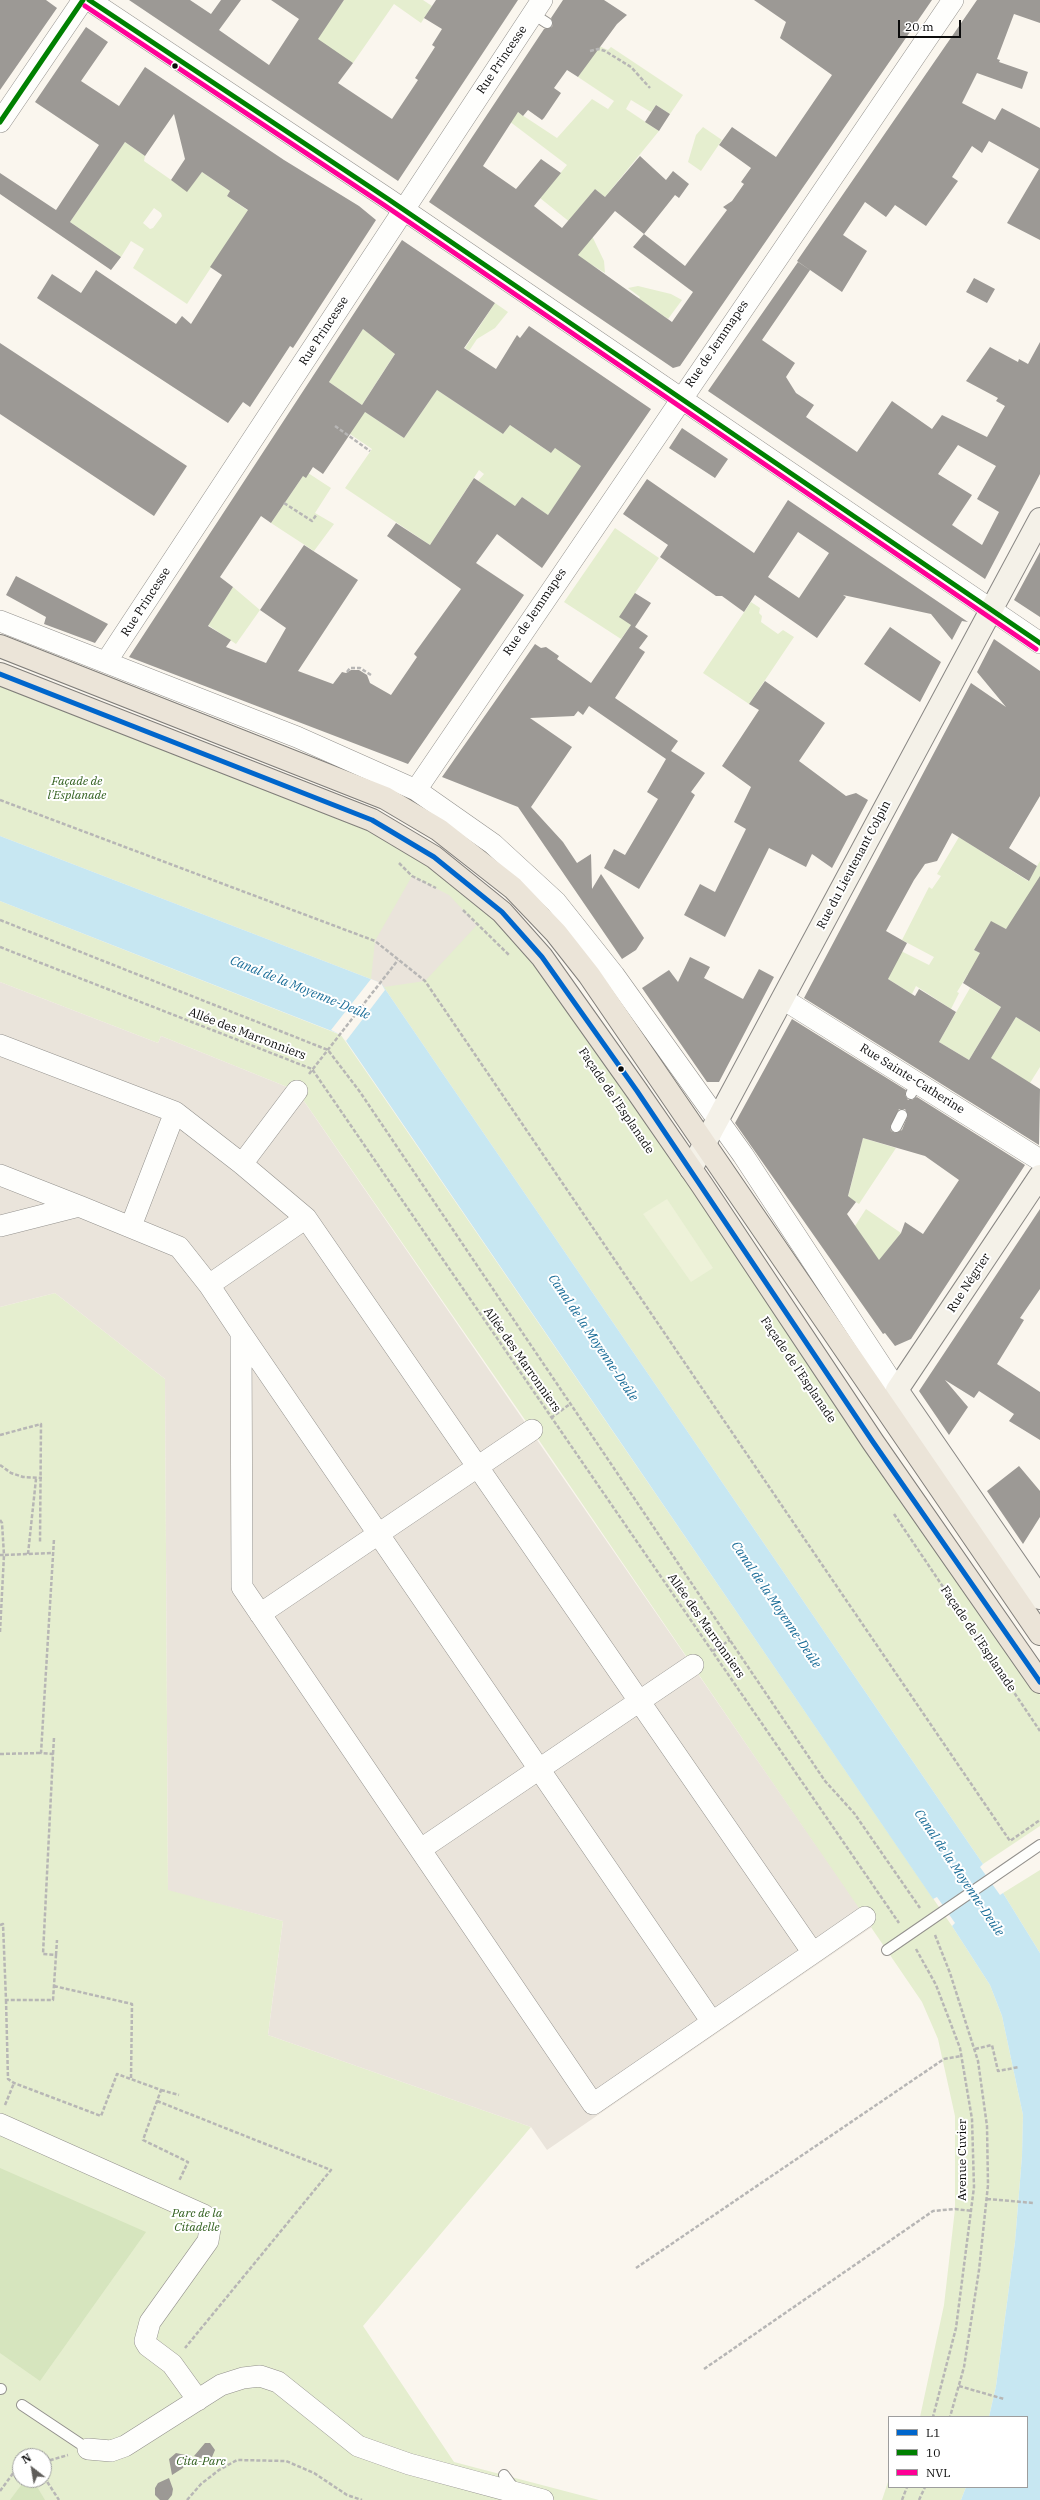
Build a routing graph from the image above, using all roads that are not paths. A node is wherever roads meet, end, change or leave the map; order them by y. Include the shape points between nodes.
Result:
1 (83, 0) edge
2 (89, 0) edge
3 (953, 0) edge
4 (540, 13) edge
5 (0, 122) edge
6 (402, 210) junction
7 (679, 399) junction
8 (1040, 519) edge
9 (991, 610) junction
10 (0, 621) edge
11 (1040, 643) edge
12 (0, 646) edge
13 (106, 662) junction
14 (0, 674) edge
15 (416, 790) junction
16 (783, 999) junction
17 (0, 1045) edge
18 (297, 1090) road end
19 (175, 1112) junction
20 (902, 1115) dead end
21 (719, 1121) junction
22 (896, 1127) dead end
23 (706, 1144) junction
24 (1040, 1160) edge
25 (242, 1164) junction
26 (691, 1169) junction
27 (0, 1175) edge
28 (1040, 1176) edge
29 (79, 1206) junction
30 (306, 1218) junction
31 (0, 1226) edge
32 (131, 1226) junction
33 (209, 1285) junction
34 (241, 1333) junction
35 (897, 1390) junction
36 (532, 1430) road end
37 (479, 1466) junction
38 (379, 1533) junction
39 (1040, 1598) edge
40 (260, 1614) junction
41 (1040, 1634) edge
42 (693, 1665) dead end
43 (1040, 1682) edge
44 (641, 1701) junction
45 (540, 1769) junction
46 (1040, 1845) edge
47 (421, 1849) junction
48 (865, 1917) dead end
49 (887, 1950) dead end
50 (813, 1953) junction
51 (712, 2022) junction
52 (0, 2124) edge
53 (198, 2400) junction
54 (22, 2405) dead end
55 (88, 2449) joint
56 (504, 2475) dead end
57 (518, 2493) junction
58 (543, 2500) edge

1 - 5 street
2 - 6 street
3 - 7 street, Rue de Jemmapes
4 - 6 street, Rue Princesse
6 - 7 street
6 - 13 street, Rue Princesse
7 - 9 street
7 - 15 street, Rue de Jemmapes
8 - 9 street, Rue du Lieutenant Colpin
9 - 11 street
9 - 16 street, Rue du Lieutenant Colpin
10 - 13 street
12 - 23 main road via 385,798 439,830 512,888 556,933 589,975
13 - 15 street via 297,737
14 - 26 main road, Façade de l'Esplanade via 367,818 409,840 440,861 484,897 529,941
15 - 21 street via 494,844 556,902 614,975
16 - 21 street, Rue du Lieutenant Colpin
16 - 24 street, Rue Sainte-Catherine via 913,1089 989,1126
17 - 19 street
18 - 25 street
19 - 25 street
19 - 32 street
20 - 22 lane
21 - 23 street, Rue du Lieutenant Colpin
21 - 35 street
23 - 26 street, Rue du Lieutenant Colpin
23 - 41 main road
25 - 30 street
26 - 43 main road, Façade de l'Esplanade via 873,1442
27 - 29 street
28 - 35 street, Rue Négrier
29 - 31 street
29 - 32 street
30 - 33 street
30 - 37 street
32 - 33 street via 179,1247
33 - 34 street
34 - 38 street
34 - 40 street via 242,1587
35 - 39 street
36 - 37 street
37 - 38 street
37 - 44 street
38 - 40 street
38 - 45 street
40 - 47 street
42 - 44 street
44 - 45 street
44 - 50 street
45 - 47 street
45 - 51 street
46 - 49 lane
47 - 51 street via 593,2104
48 - 50 street
50 - 51 street
52 - 53 street via 204,2215 210,2229 208,2241 150,2322 145,2341 172,2364
53 - 55 street via 125,2446 111,2451
53 - 57 street via 228,2383 243,2378 266,2378 278,2382 358,2446 410,2464
54 - 55 lane
56 - 57 lane
57 - 58 street

